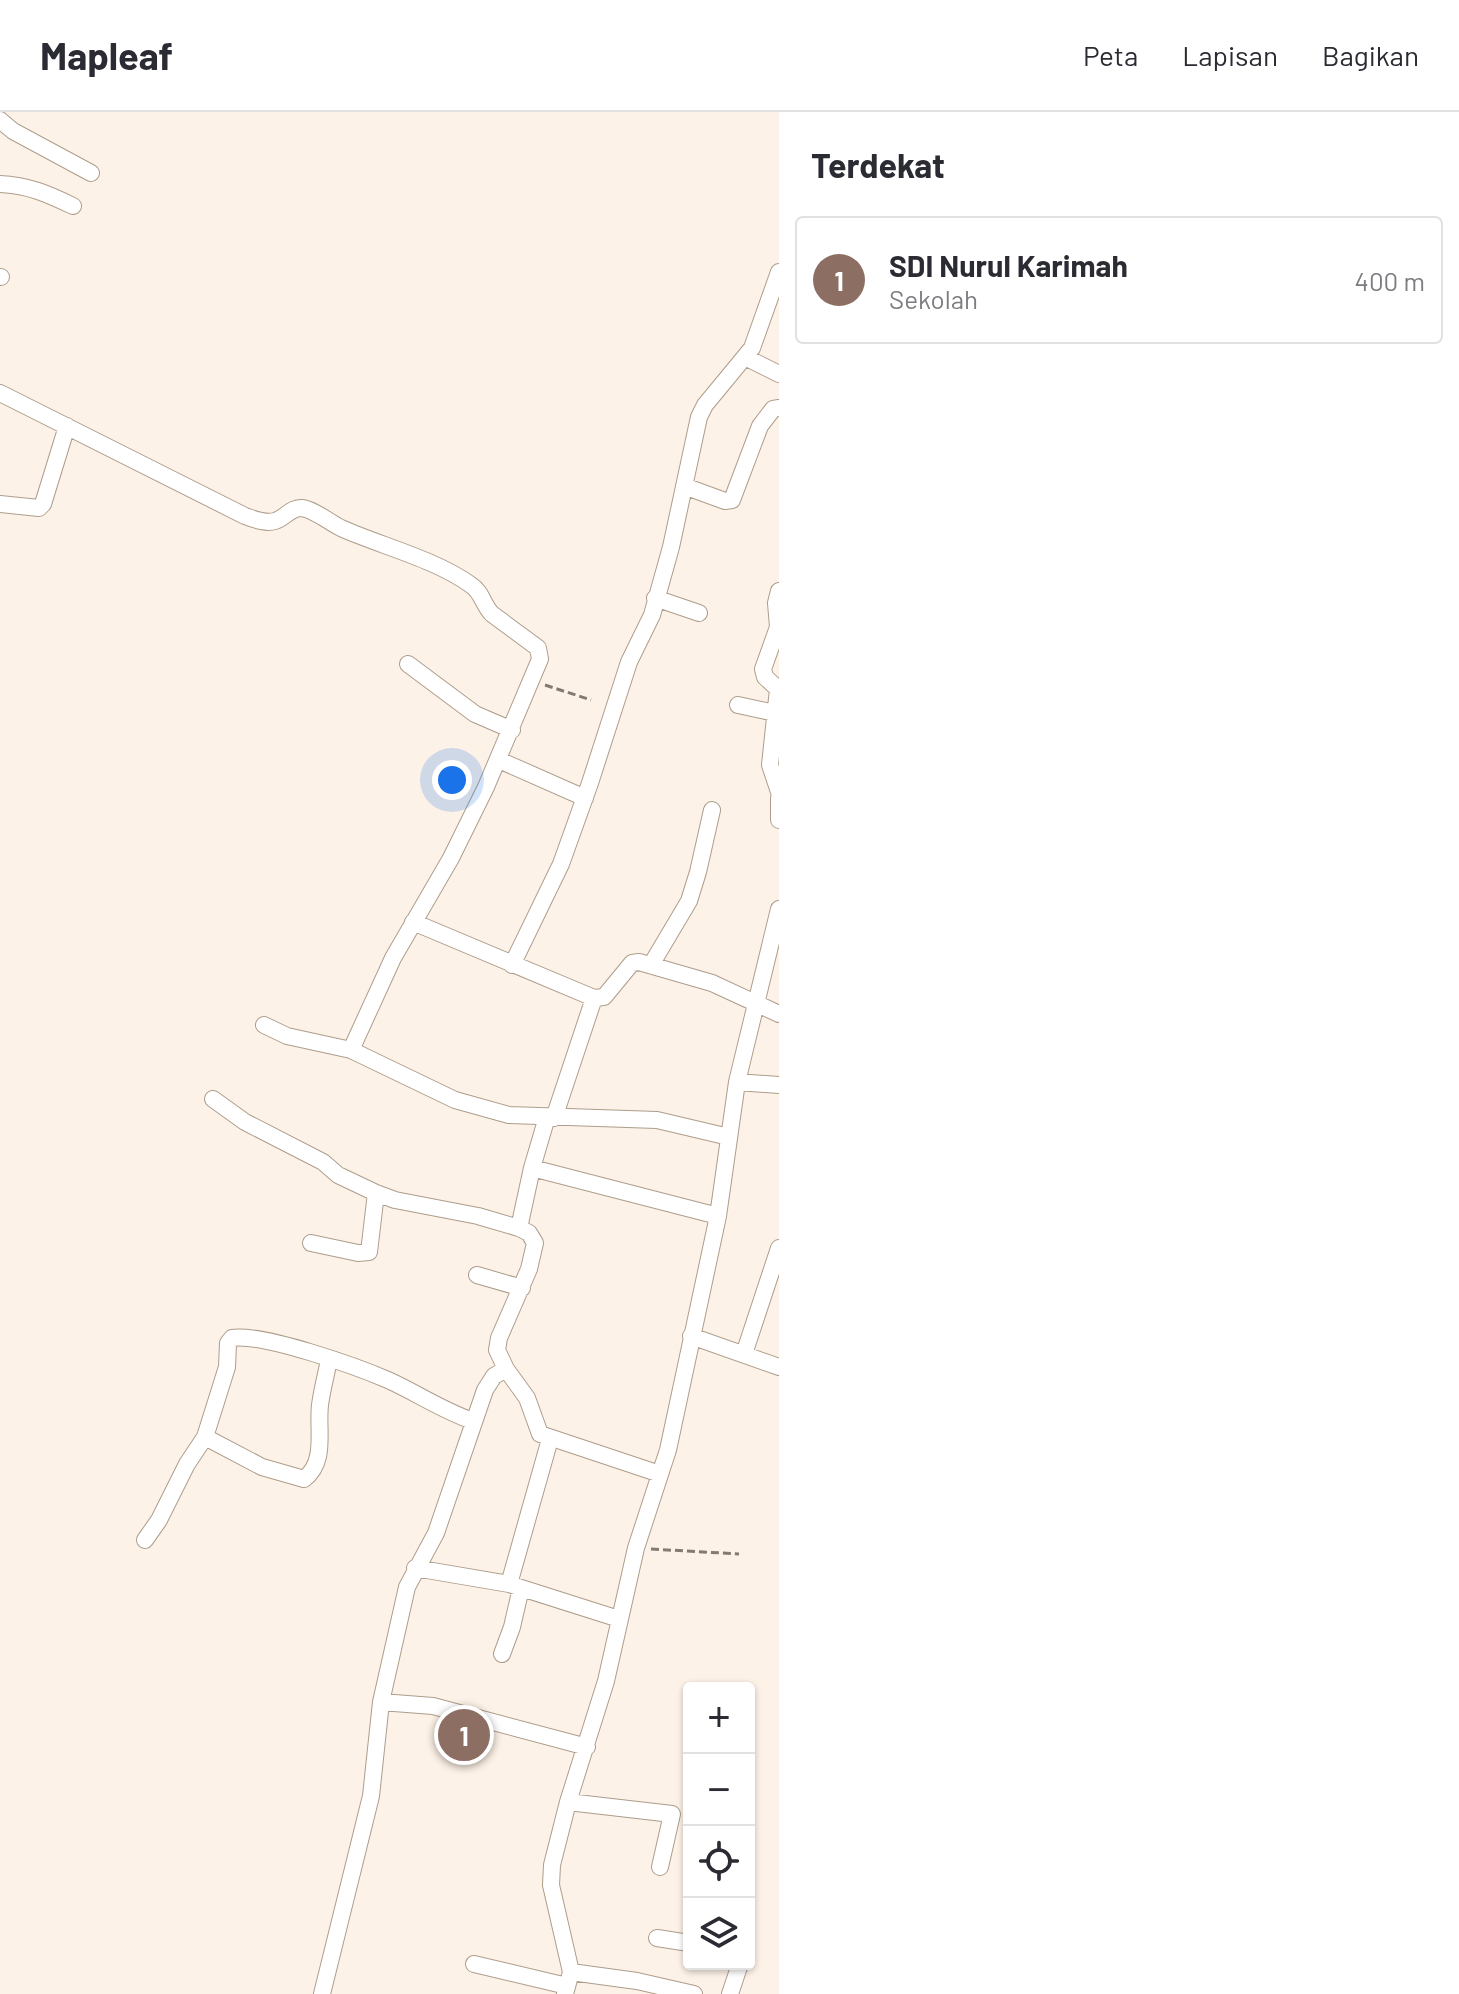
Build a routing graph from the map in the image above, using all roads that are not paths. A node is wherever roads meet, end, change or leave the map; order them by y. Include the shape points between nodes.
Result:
1 (0, 120) edge
2 (91, 173) dead end
3 (0, 184) edge
4 (73, 206) dead end
5 (779, 272) edge
6 (745, 357) junction
7 (779, 374) edge
8 (0, 393) edge
9 (779, 408) edge
10 (67, 426) junction
11 (684, 486) junction
12 (0, 504) edge
13 (779, 591) edge
14 (655, 598) junction
15 (699, 613) dead end
16 (408, 664) dead end
17 (738, 705) dead end
18 (775, 713) junction
19 (512, 730) junction
20 (775, 752) edge
21 (499, 760) junction
22 (779, 792) edge
23 (585, 798) junction
24 (779, 798) edge
25 (712, 810) dead end
26 (779, 820) edge
27 (779, 909) edge
28 (413, 922) junction
29 (775, 938) edge
30 (512, 965) junction
31 (651, 965) junction
32 (594, 998) junction
33 (756, 1001) junction
34 (779, 1014) edge
35 (264, 1025) dead end
36 (351, 1050) junction
37 (737, 1082) junction
38 (779, 1085) edge
39 (213, 1099) dead end
40 (550, 1118) junction
41 (729, 1137) junction
42 (532, 1168) junction
43 (376, 1193) junction
44 (718, 1216) junction
45 (519, 1228) junction
46 (311, 1243) dead end
47 (779, 1248) edge
48 (477, 1275) dead end
49 (522, 1288) junction
50 (691, 1336) junction
51 (744, 1354) junction
52 (329, 1360) junction
53 (779, 1367) edge
54 (506, 1369) junction
55 (473, 1421) junction
56 (205, 1437) junction
57 (550, 1439) junction
58 (660, 1474) junction
59 (145, 1540) dead end
60 (415, 1568) junction
61 (515, 1586) junction
62 (619, 1619) junction
63 (502, 1654) dead end
64 (381, 1702) junction
65 (587, 1747) junction
66 (568, 1802) junction
67 (660, 1867) dead end
68 (657, 1938) dead end
69 (683, 1942) edge
70 (474, 1964) dead end
71 (738, 1970) edge
72 (568, 1984) edge
73 (322, 1994) edge
74 (694, 1994) edge
75 (730, 1994) edge

1 - 2 street
3 - 4 street via 30,187
5 - 6 street
6 - 7 street
6 - 11 street via 699,417
8 - 10 street
9 - 11 street via 760,426 732,500
10 - 12 street via 43,504
10 - 19 street via 245,516 276,521 304,508 469,583 486,609 538,648 540,659
11 - 14 street
13 - 18 street via 778,627 763,669 778,689
14 - 15 street
14 - 23 street
16 - 19 street via 475,714
17 - 18 street
18 - 20 street
19 - 21 street
20 - 22 street via 770,765
21 - 23 street
21 - 28 street
23 - 30 street via 561,864
24 - 26 street
25 - 31 street via 689,901
27 - 29 street
28 - 30 street
28 - 36 street
29 - 33 street
30 - 32 street
31 - 32 street via 632,963 608,994
31 - 33 street
32 - 40 street
33 - 34 street
33 - 37 street
35 - 36 street via 287,1036
36 - 40 street via 455,1100 509,1115
37 - 38 street
37 - 41 street
39 - 43 street
40 - 41 street via 657,1120
40 - 42 street
41 - 44 street
42 - 44 street
42 - 45 street
43 - 45 street
43 - 46 street via 369,1252
44 - 50 street
45 - 49 street via 535,1243
47 - 51 street
48 - 49 street
49 - 54 street via 497,1345
50 - 51 street
50 - 58 street
51 - 53 street
52 - 55 street via 388,1380
52 - 56 street via 294,1347 232,1338
52 - 56 street via 320,1405 318,1461 304,1479 262,1467
54 - 55 street via 485,1390
54 - 57 street via 527,1398 540,1434
55 - 60 street via 436,1533
56 - 59 street
57 - 58 street
57 - 61 street
58 - 62 street
60 - 61 street
60 - 64 street
61 - 62 street
61 - 63 street via 512,1627
62 - 65 street
64 - 65 street via 433,1706
64 - 73 street via 371,1796
65 - 66 street
66 - 67 street via 672,1814
66 - 72 street via 551,1885
68 - 69 street
70 - 72 street
71 - 75 street
72 - 74 street via 637,1981

